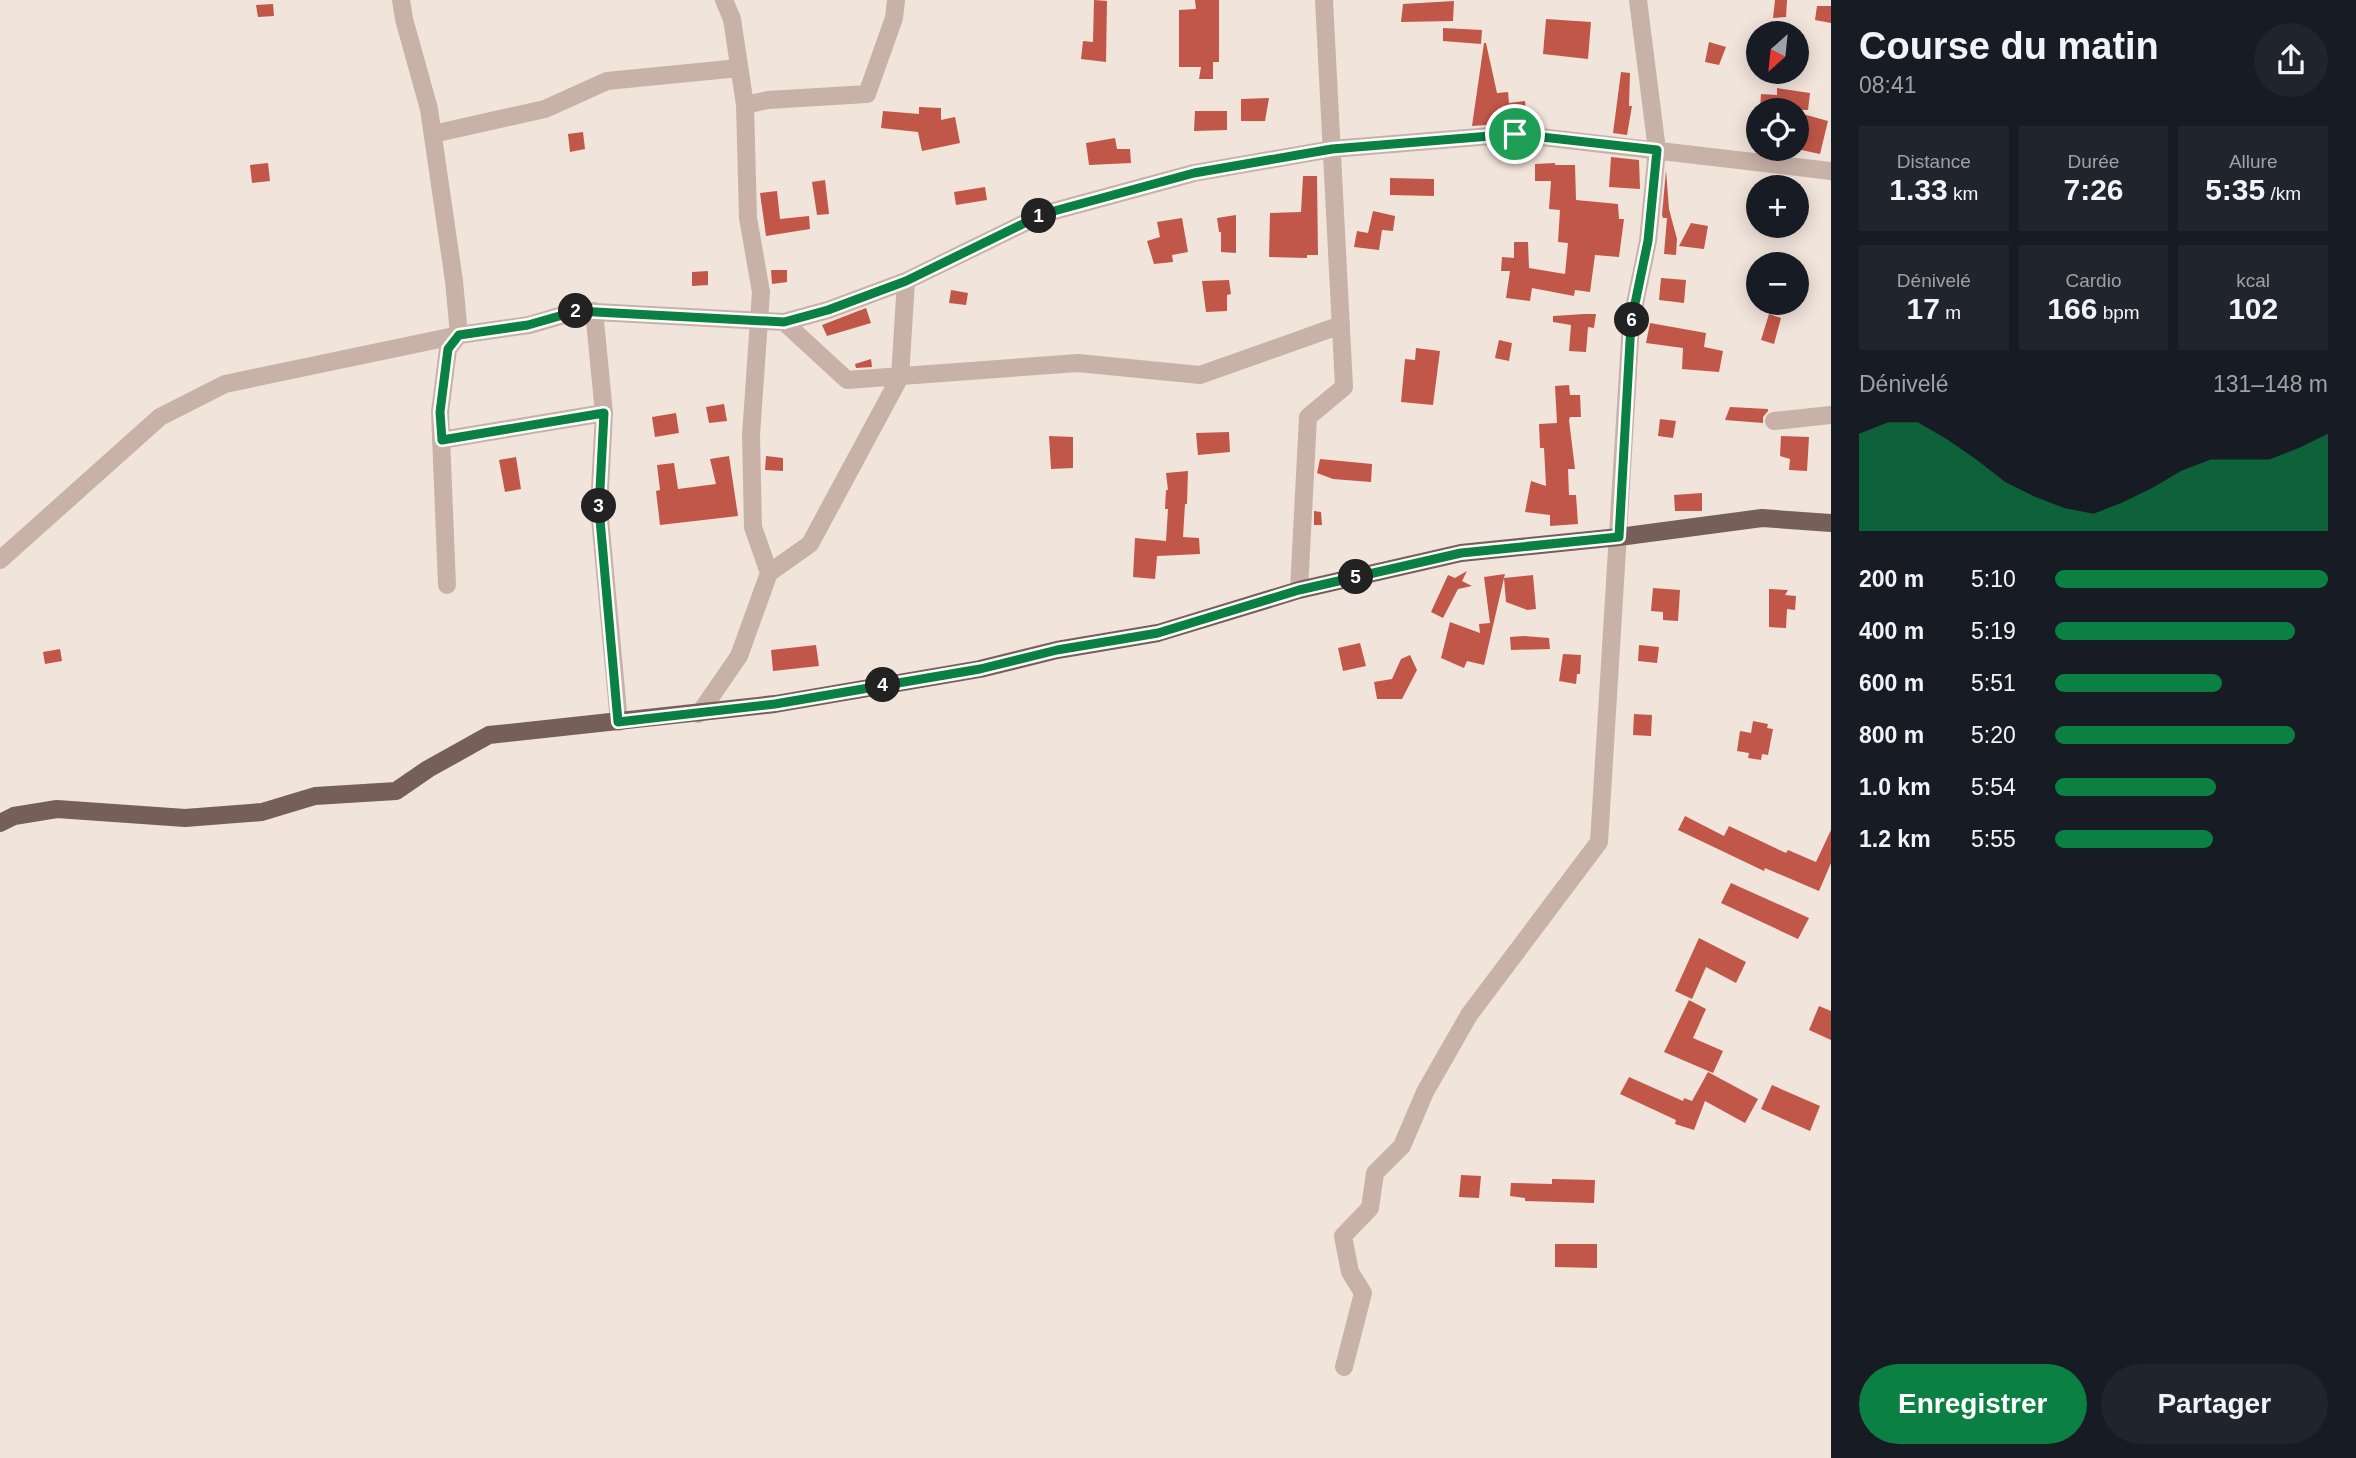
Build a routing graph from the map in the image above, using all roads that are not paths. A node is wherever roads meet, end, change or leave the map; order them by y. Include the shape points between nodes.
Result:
1 (401, 0) edge
2 (724, 0) edge
3 (896, 0) edge
4 (1324, 0) edge
5 (1638, 0) edge
6 (739, 68) junction
7 (745, 105) junction
8 (433, 134) junction
9 (1332, 149) junction
10 (1657, 150) junction
11 (1831, 171) edge
12 (906, 281) junction
13 (594, 312) junction
14 (760, 321) junction
15 (784, 322) junction
16 (1341, 325) junction
17 (459, 335) junction
18 (900, 377) junction
19 (604, 413) junction
20 (1831, 415) edge
21 (1774, 421) dead end
22 (442, 440) junction
23 (1831, 523) edge
24 (1619, 537) junction
25 (0, 560) edge
26 (769, 573) junction
27 (447, 585) dead end
28 (1299, 590) junction
29 (699, 714) junction
30 (618, 722) junction
31 (0, 823) edge
32 (1344, 1367) dead end

1 - 8 street
2 - 6 street via 732,19
3 - 7 street via 867,94
4 - 9 street
5 - 10 street
6 - 7 street
6 - 8 street via 607,81 545,109
7 - 14 street via 748,218 761,292
8 - 17 street
9 - 10 street via 1515,134
9 - 12 street via 1194,173 1043,214
9 - 16 street
10 - 11 street
10 - 24 street via 1648,241 1631,323
12 - 15 street
12 - 18 street
13 - 14 street
13 - 17 street via 577,311 528,325
13 - 19 street
14 - 15 street
14 - 26 street via 751,435 753,527
15 - 18 street via 848,380
16 - 18 street via 1200,375 1078,363
16 - 28 street via 1344,387 1308,416
17 - 22 street via 448,349 440,412
17 - 25 street via 225,384 160,417
18 - 26 street via 810,544
19 - 22 street
19 - 30 street via 599,508
20 - 21 street
22 - 27 street
23 - 24 main road via 1762,518
24 - 28 main road via 1461,553
24 - 32 street via 1598,842 1469,1015 1425,1093 1402,1146 1375,1172 1370,1208 1343,1236 1350,1272 1363,1293
26 - 29 street via 739,656
28 - 29 main road via 1158,633 980,669
29 - 30 main road
30 - 31 main road via 489,735 396,791 315,796 262,811 186,818 57,809

